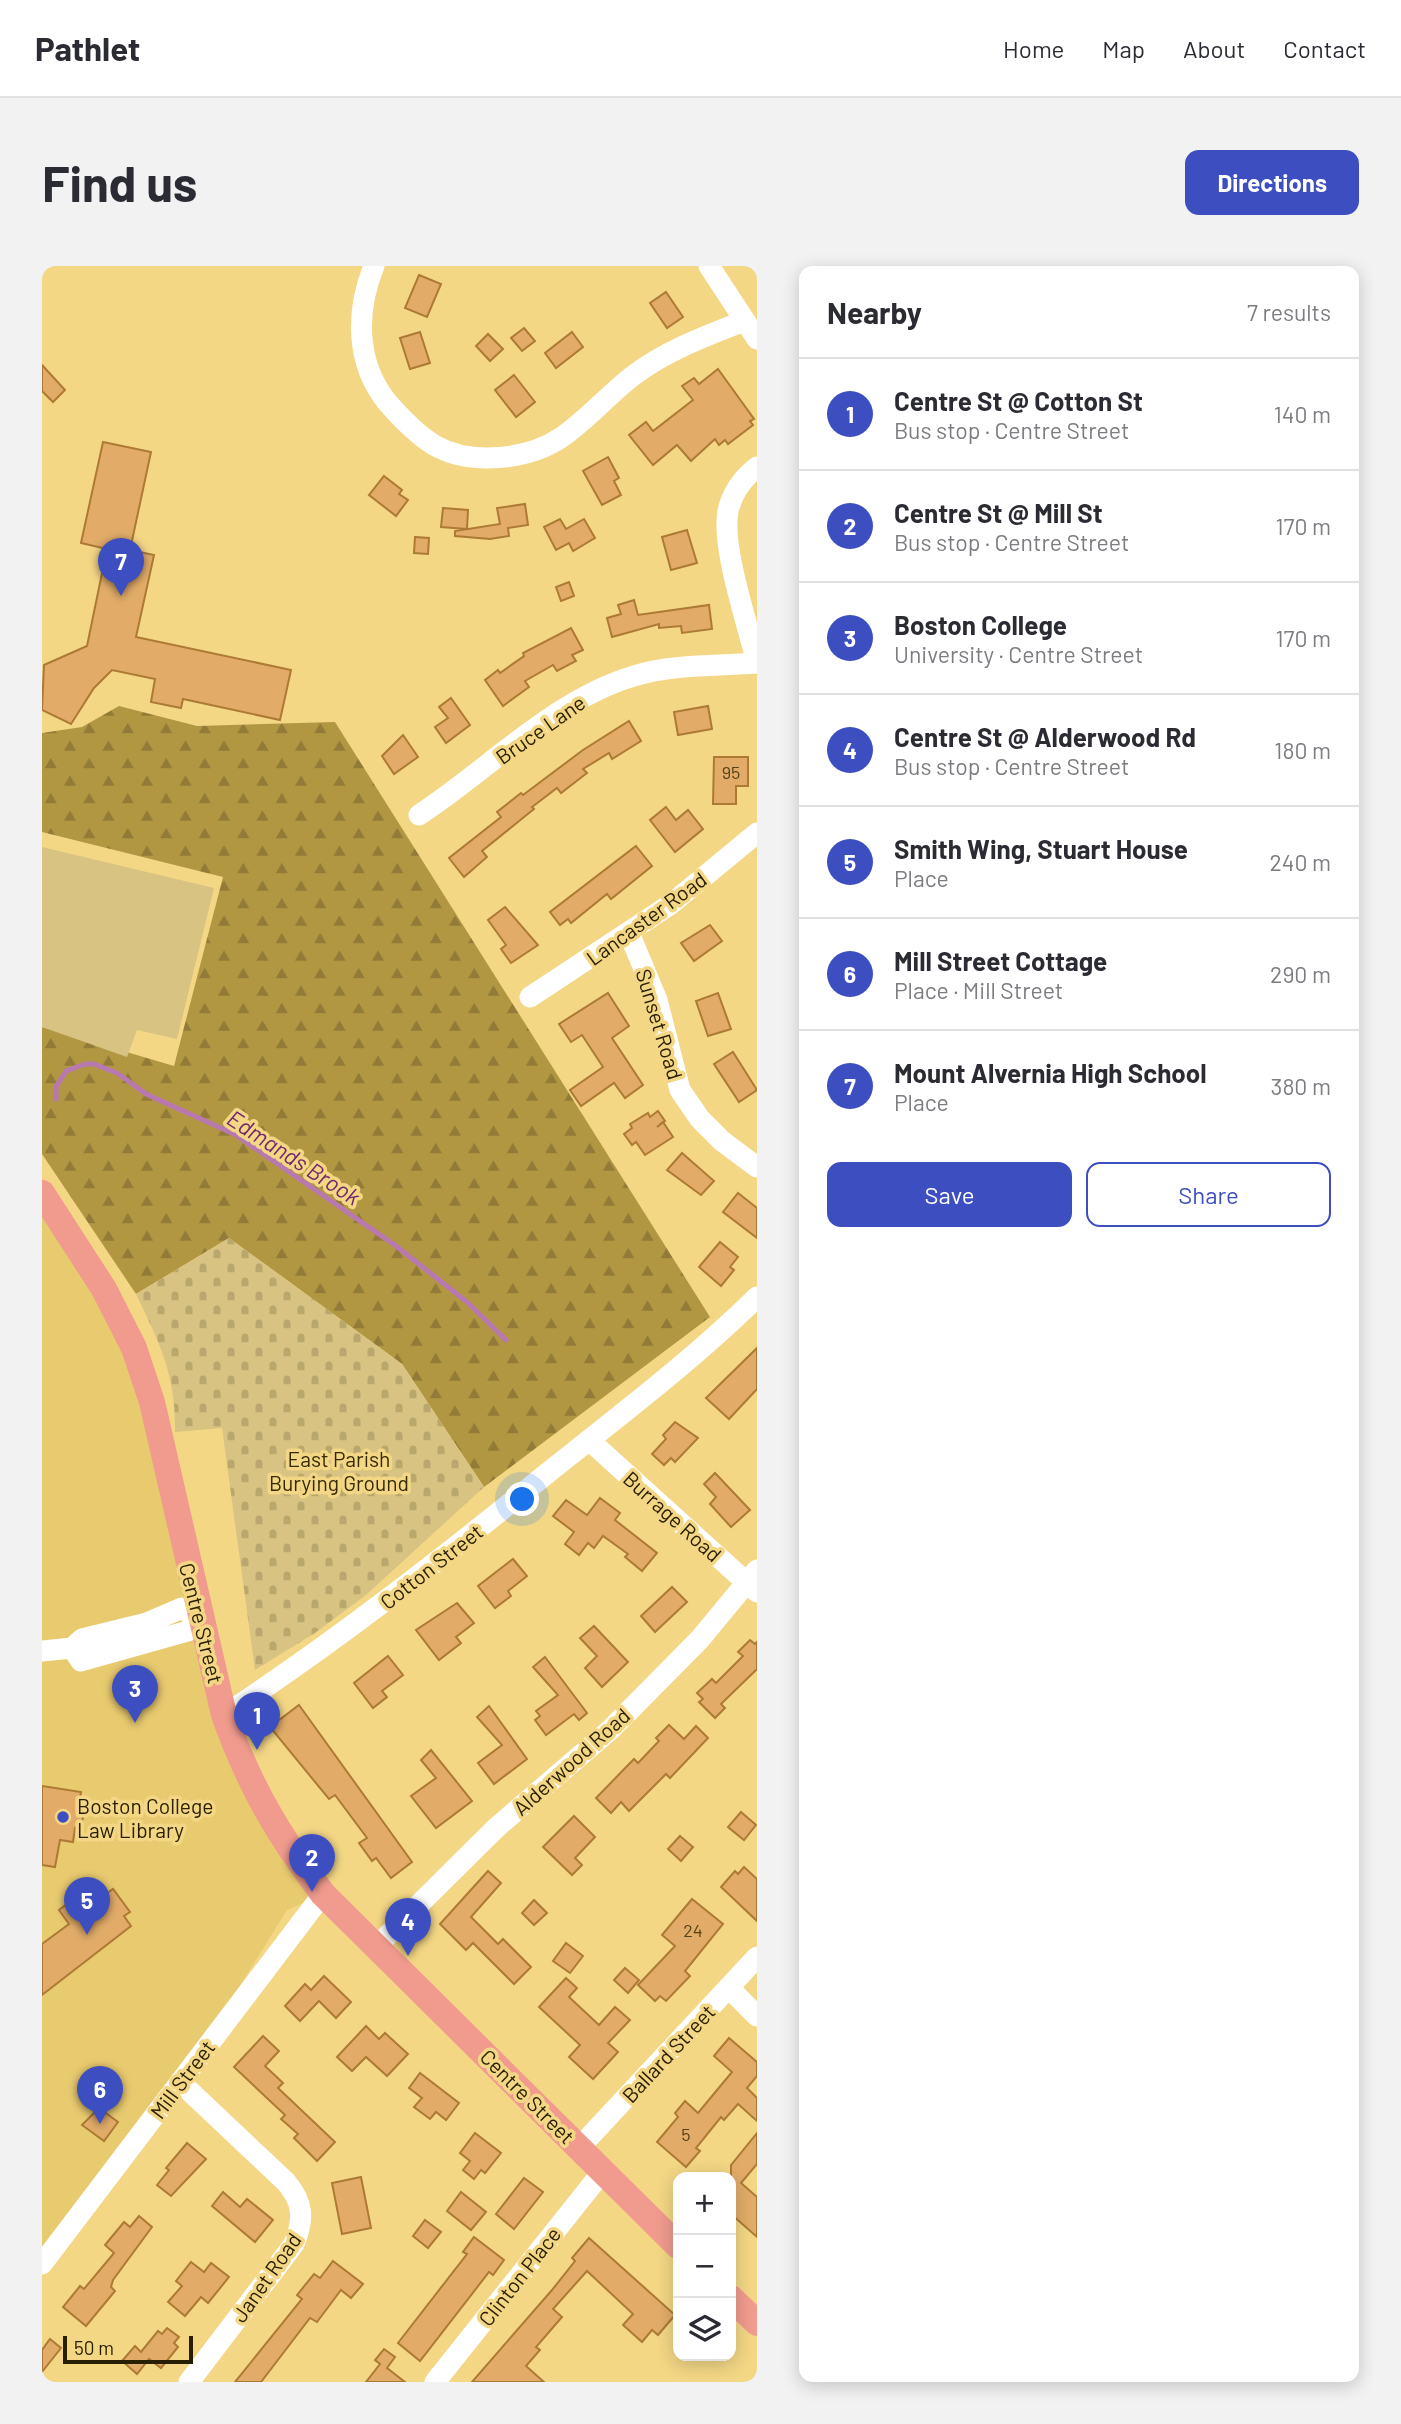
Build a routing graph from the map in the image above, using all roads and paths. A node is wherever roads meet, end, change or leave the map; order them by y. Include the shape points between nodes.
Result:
1 (374, 266) edge
2 (709, 266) edge
3 (744, 321) junction
4 (757, 339) edge
5 (757, 467) edge
6 (757, 663) edge
7 (419, 815) dead end
8 (757, 833) edge
9 (629, 933) junction
10 (530, 997) dead end
11 (757, 1167) edge
12 (42, 1193) edge
13 (757, 1297) edge
14 (589, 1440) junction
15 (754, 1582) edge
16 (200, 1621) junction
17 (42, 1651) edge
18 (224, 1715) junction
19 (323, 1894) junction
20 (377, 1945) junction
21 (757, 1958) edge
22 (729, 1988) junction
23 (757, 2016) edge
24 (180, 2082) junction
25 (579, 2148) junction
26 (603, 2171) junction
27 (673, 2241) edge
28 (42, 2264) edge
29 (736, 2303) edge
30 (757, 2323) edge
31 (189, 2382) edge
32 (435, 2382) edge

1 - 3 street via 362,302 361,334 381,394 408,425 436,446 480,457 520,455 542,448 561,438 635,374
2 - 3 street
3 - 4 street
5 - 6 street via 737,486 728,511 727,540
6 - 7 street, Bruce Lane via 637,675 602,687 572,703
8 - 9 street, Lancaster Road
9 - 10 street, Lancaster Road
9 - 11 street, Sunset Road via 657,1000 680,1090 722,1141
12 - 16 main road, Centre Street via 104,1289 134,1348 152,1402
13 - 14 street, Cotton Street
14 - 15 street, Burrage Road
14 - 18 street, Cotton Street via 384,1604
15 - 20 street, Alderwood Road via 610,1730 496,1828
16 - 17 street via 182,1608 146,1623 82,1639 72,1648
16 - 18 main road, Centre Street
18 - 19 main road, Centre Street via 260,1802
19 - 20 main road, Centre Street
19 - 24 street, Mill Street
20 - 25 main road, Centre Street
21 - 22 street, Ballard Street
22 - 23 street
22 - 25 street, Ballard Street
24 - 28 street, Mill Street
24 - 31 street, Janet Road via 286,2182 302,2210 293,2244
25 - 26 main road, Centre Street
26 - 27 main road, Centre Street
26 - 32 street, Clinton Place
29 - 30 main road

